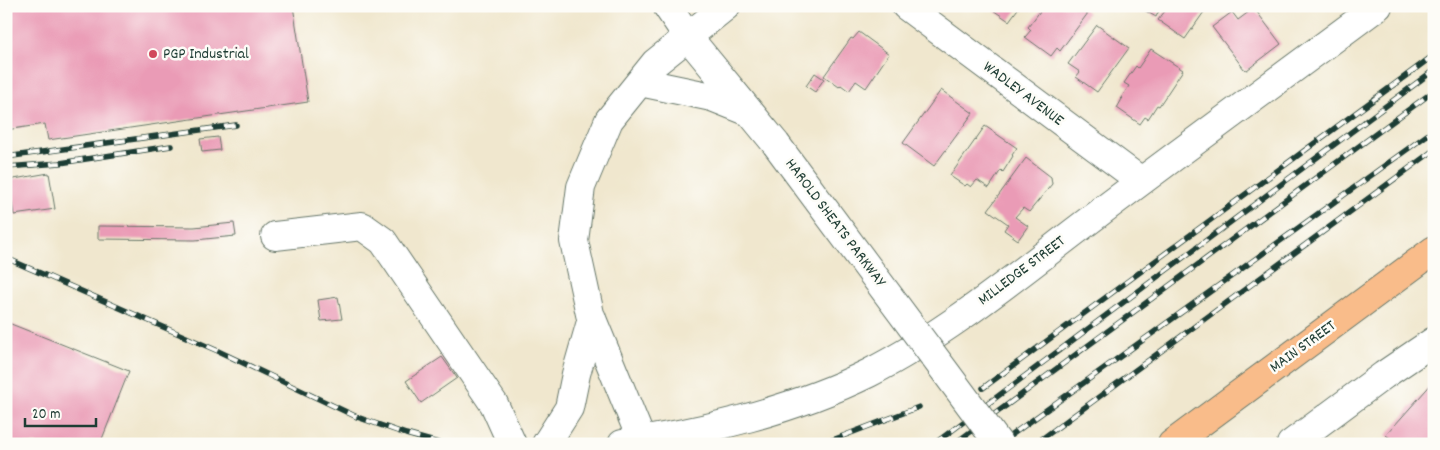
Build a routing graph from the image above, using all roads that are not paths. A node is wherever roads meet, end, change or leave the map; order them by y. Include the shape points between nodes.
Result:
1 (667, 6) edge
2 (726, 6) edge
3 (906, 6) edge
4 (1378, 6) edge
5 (688, 37) junction
6 (640, 82) junction
7 (750, 112) junction
8 (1141, 182) junction
9 (275, 236) dead end
10 (1434, 250) edge
11 (592, 318) junction
12 (1434, 341) edge
13 (632, 442) edge
14 (512, 444) edge
15 (546, 444) edge
16 (999, 444) edge
17 (1172, 444) edge
18 (1291, 444) edge

1 - 5 street, HAROLD SHEATS PARKWAY
2 - 5 street
3 - 8 street, WADLEY AVENUE
4 - 8 street, MILLEDGE STREET
5 - 6 street via 655,63
5 - 7 street, HAROLD SHEATS PARKWAY
6 - 7 street via 712,97
6 - 11 street via 609,120 582,187 574,241
7 - 16 street, HAROLD SHEATS PARKWAY, bridge
8 - 13 street, MILLEDGE STREET via 954,322 869,372 812,398 753,417
9 - 14 street via 362,226 383,241 494,404
10 - 17 main road, MAIN STREET
11 - 13 street
11 - 15 street via 569,408
12 - 18 street

